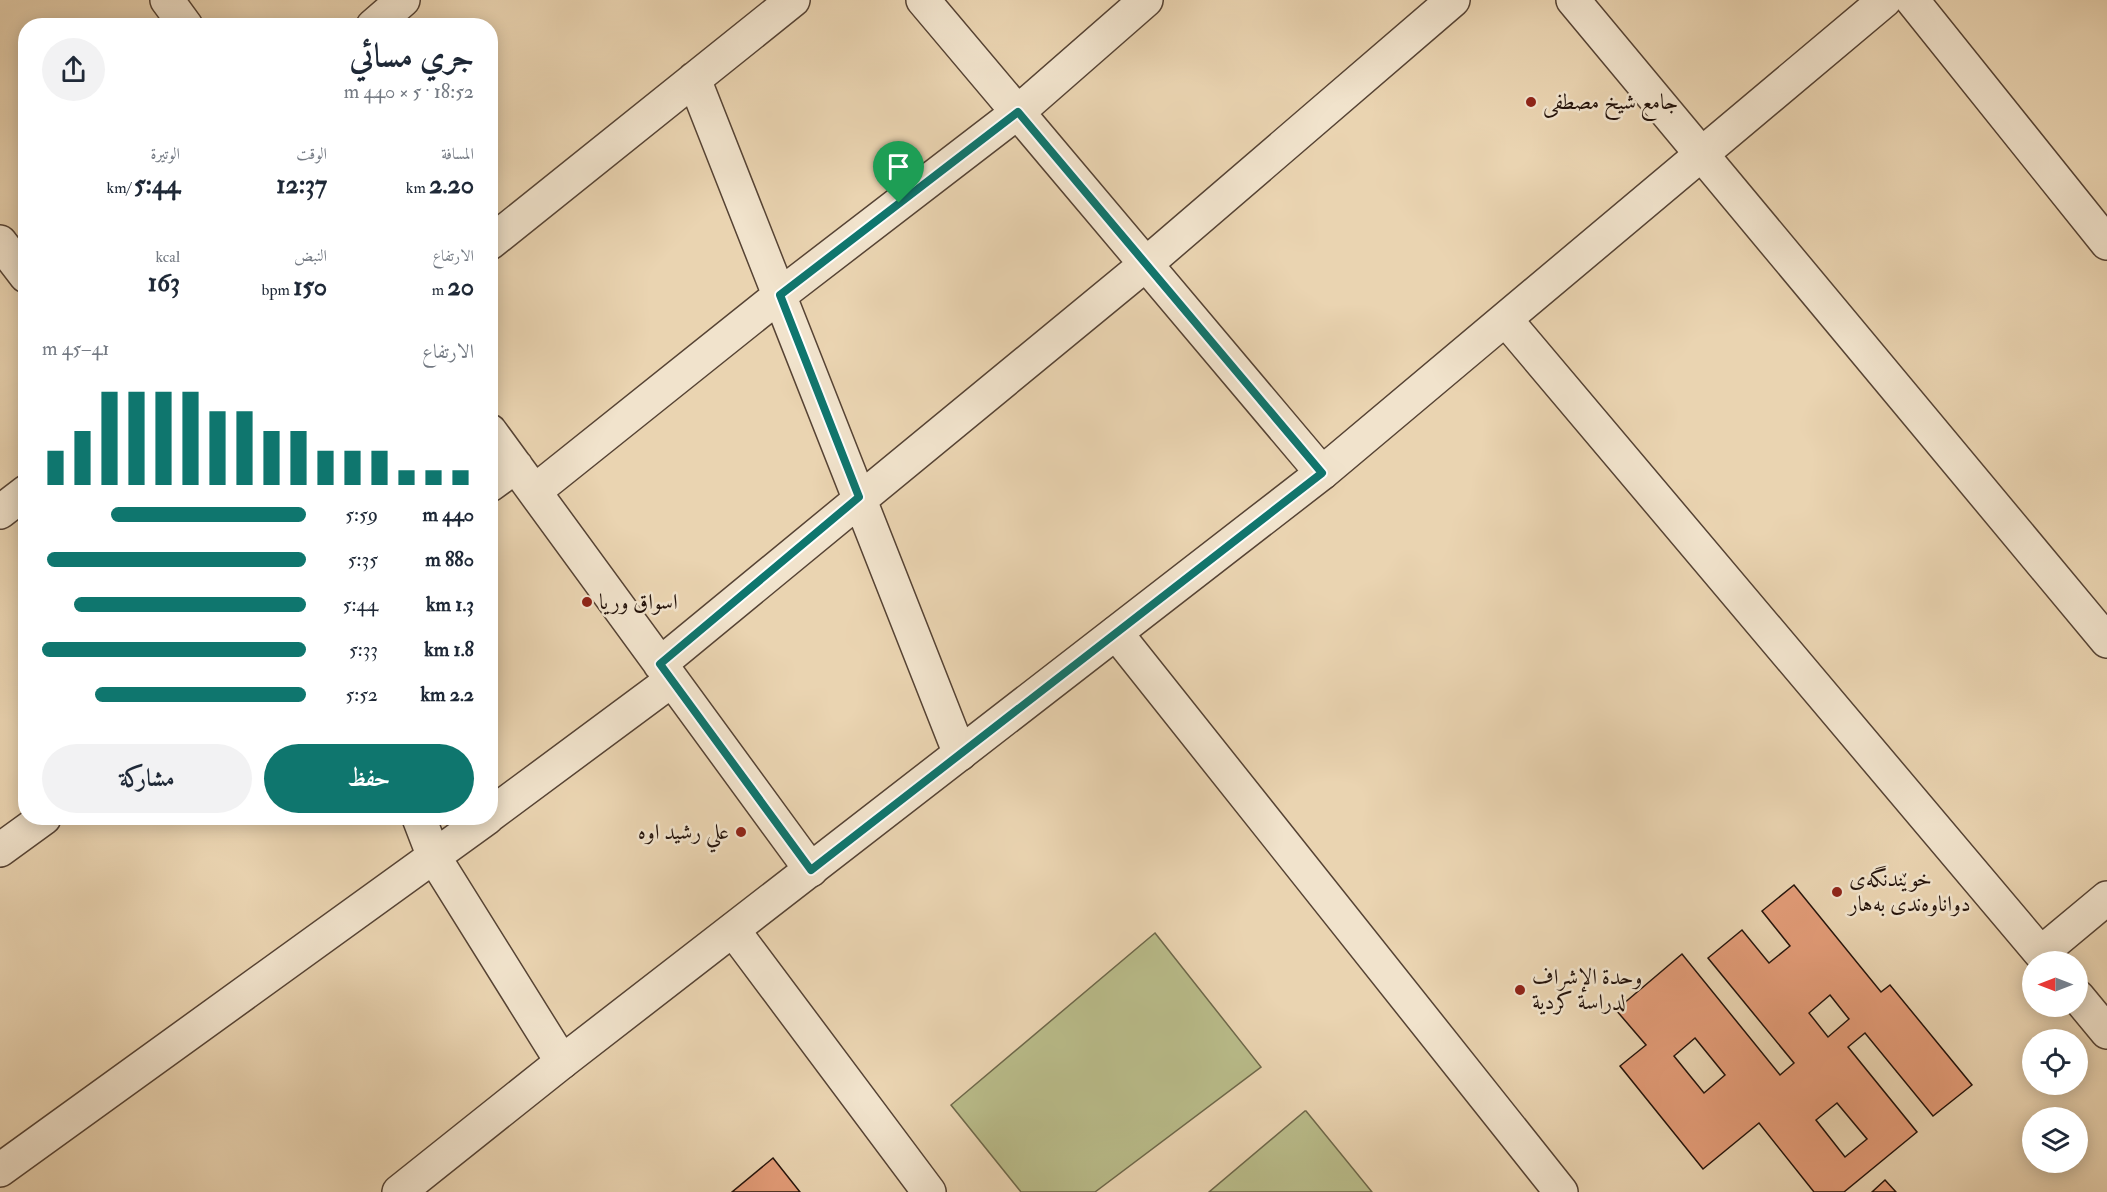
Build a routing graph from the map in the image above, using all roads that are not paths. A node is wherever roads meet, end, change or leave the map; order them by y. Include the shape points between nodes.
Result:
1 (166, 0) edge
2 (403, 0) edge
3 (793, 0) edge
4 (923, 0) edge
5 (1146, 0) edge
6 (1453, 0) edge
7 (1573, 0) edge
8 (1885, 0) edge
9 (1912, 0) edge
10 (180, 18) edge
11 (382, 18) edge
12 (694, 79) junction
13 (1018, 112) junction
14 (1699, 154) junction
15 (498, 237) edge
16 (0, 242) edge
17 (2107, 243) edge
18 (1146, 264) junction
19 (18, 266) edge
20 (780, 295) junction
21 (1506, 320) junction
22 (498, 458) edge
23 (1322, 473) junction
24 (503, 475) edge
25 (535, 491) junction
26 (859, 497) junction
27 (18, 498) edge
28 (0, 512) edge
29 (1116, 633) junction
30 (2107, 641) edge
31 (666, 672) junction
32 (960, 754) junction
33 (498, 809) edge
34 (34, 825) edge
35 (422, 825) edge
36 (477, 825) edge
37 (0, 850) edge
38 (434, 857) junction
39 (811, 870) junction
40 (2107, 898) edge
41 (733, 930) junction
42 (2039, 951) edge
43 (2050, 951) edge
44 (2088, 1009) edge
45 (2107, 1032) edge
46 (562, 1062) junction
47 (0, 1170) edge
48 (399, 1192) edge
49 (929, 1192) edge
50 (1561, 1192) edge

1 - 10 street
2 - 11 street
3 - 12 street
4 - 13 street
5 - 13 street
6 - 18 street
7 - 14 street
8 - 14 street
9 - 17 street
12 - 15 street
12 - 20 street
13 - 18 street
13 - 20 street
14 - 21 street
14 - 30 street
16 - 19 street
18 - 23 street
18 - 26 street
20 - 25 street
20 - 26 street
21 - 23 street
21 - 42 street
22 - 24 street
23 - 29 street
24 - 25 street
25 - 31 street
26 - 31 street
26 - 32 street
27 - 28 street
29 - 32 street
29 - 50 street
31 - 33 street
31 - 39 street
32 - 39 street
34 - 37 street
35 - 38 street
36 - 38 street
38 - 46 street
38 - 47 street
39 - 41 street
40 - 43 street
41 - 46 street
41 - 49 street
44 - 45 street
46 - 48 street

